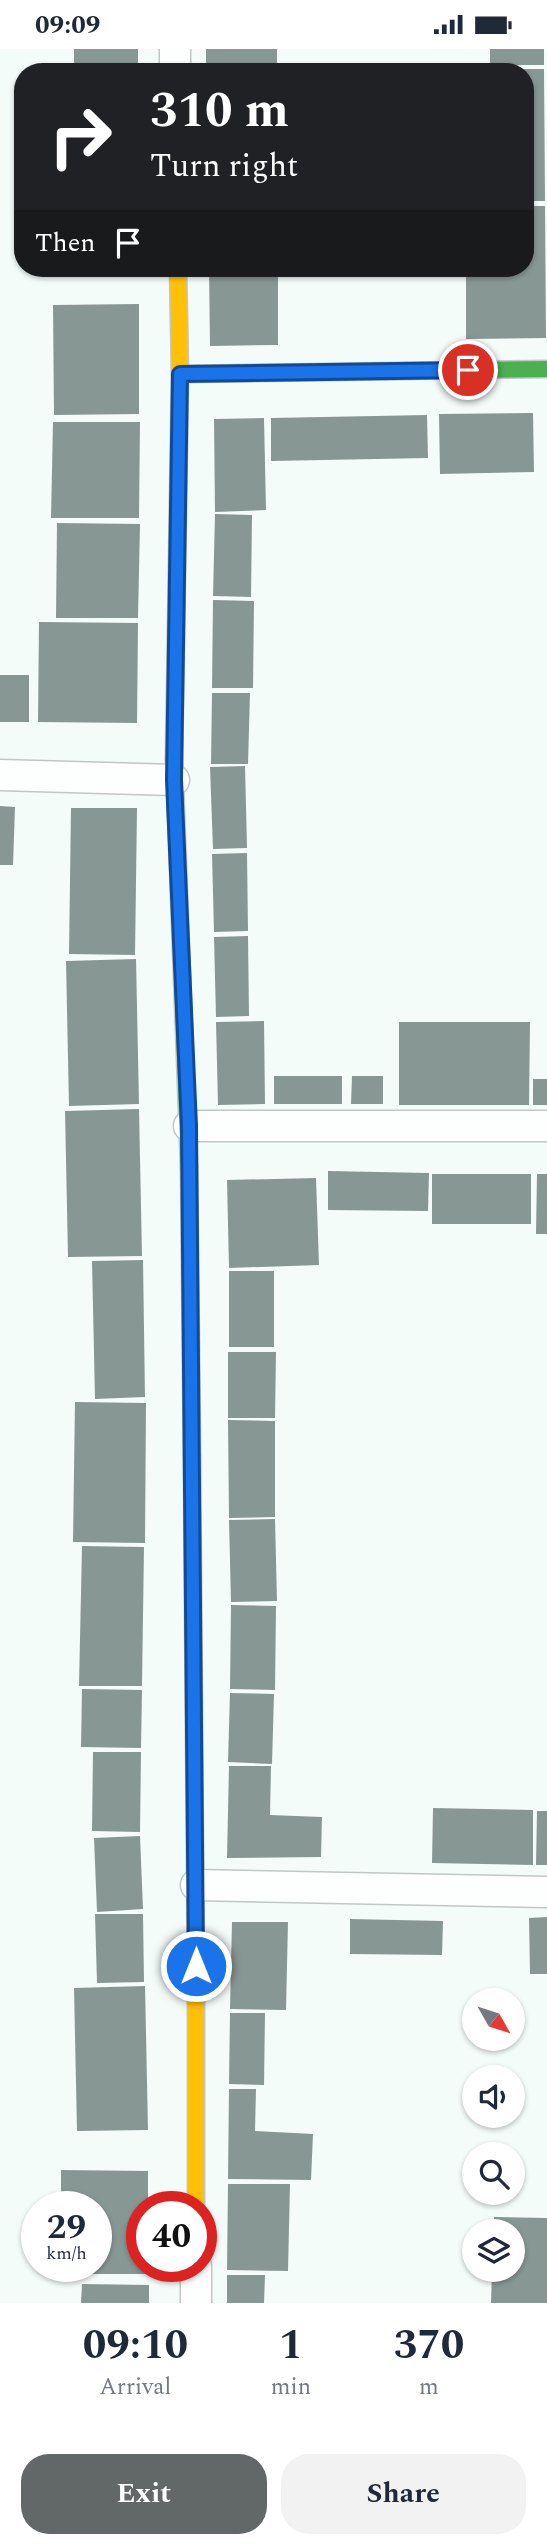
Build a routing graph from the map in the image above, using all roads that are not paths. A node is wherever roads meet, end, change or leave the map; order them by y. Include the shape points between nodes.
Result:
1 (178, 277) edge
2 (547, 369) edge
3 (180, 374) junction
4 (0, 775) edge
5 (174, 780) junction
6 (189, 1126) junction
7 (547, 1126) edge
8 (196, 1885) junction
9 (547, 1892) edge
10 (196, 2191) edge
11 (196, 2282) edge
12 (196, 2303) edge

1 - 3 street
2 - 3 street
3 - 5 street
4 - 5 street
5 - 6 street
6 - 7 street
6 - 8 street
8 - 9 street
8 - 10 street
11 - 12 street

